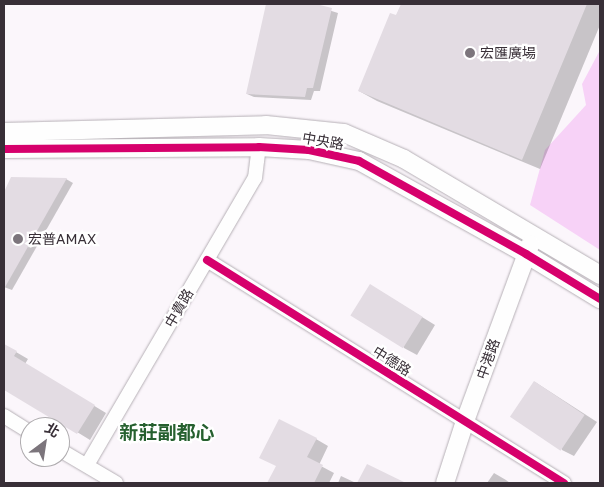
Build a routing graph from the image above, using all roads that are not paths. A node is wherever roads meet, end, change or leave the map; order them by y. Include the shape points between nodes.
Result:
1 (4, 132) edge
2 (259, 147) junction
3 (4, 149) edge
4 (533, 235) junction
5 (526, 254) junction
6 (207, 260) junction
7 (600, 275) edge
8 (600, 299) edge
9 (4, 416) edge
10 (465, 421) junction
11 (20, 426) edge
12 (70, 456) edge
13 (87, 465) junction
14 (116, 483) edge
15 (445, 483) edge
16 (564, 483) edge

1 - 4 street, 中央路 via 266,125 344,133 404,159
2 - 3 street, 中央路
2 - 5 street, 中央路 via 309,150 359,161
2 - 6 street, 中貴路 via 255,178
4 - 5 street, 中港路
4 - 7 street, 中央路
5 - 8 street, 中央路
5 - 10 street, 中港路
6 - 10 street, 中德路
6 - 13 street, 中貴路
9 - 11 street
10 - 15 street, 中港路
10 - 16 street, 中德路
12 - 13 street
13 - 14 street

